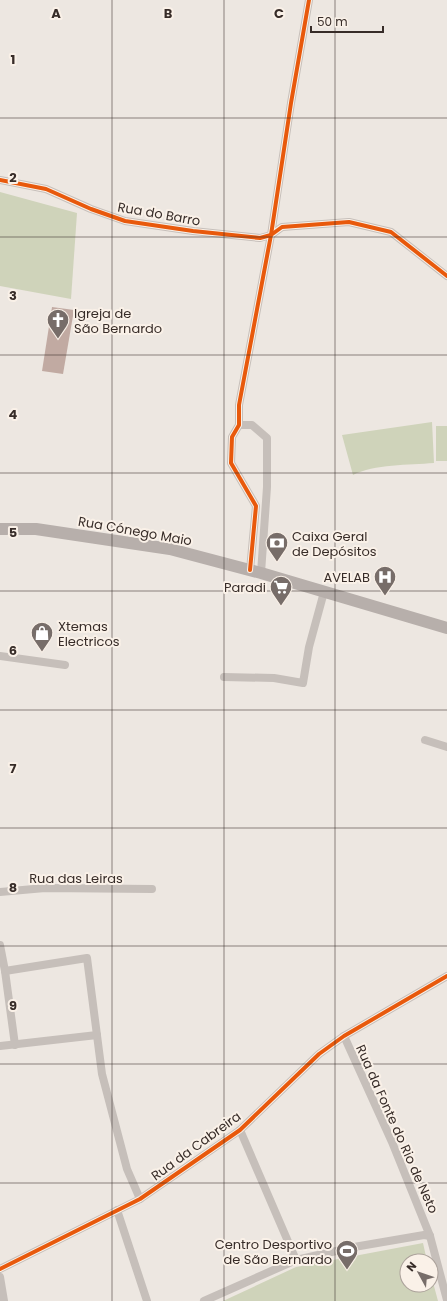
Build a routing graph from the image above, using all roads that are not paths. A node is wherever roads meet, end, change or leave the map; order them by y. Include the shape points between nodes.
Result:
1 (310, 0) edge
2 (0, 180) edge
3 (271, 235) junction
4 (447, 276) edge
5 (239, 425) junction
6 (0, 529) edge
7 (256, 572) junction
8 (324, 592) junction
9 (447, 628) edge
10 (0, 656) edge
11 (65, 665) dead end
12 (224, 677) dead end
13 (425, 740) dead end
14 (447, 747) edge
15 (152, 890) dead end
16 (0, 892) edge
17 (0, 945) edge
18 (5, 971) junction
19 (447, 976) edge
20 (96, 1035) junction
21 (344, 1036) junction
22 (15, 1045) junction
23 (0, 1046) edge
24 (240, 1130) junction
25 (140, 1199) junction
26 (117, 1210) junction
27 (430, 1236) junction
28 (296, 1260) junction
29 (0, 1269) edge
30 (0, 1277) edge
31 (447, 1300) edge
32 (4, 1301) edge
33 (146, 1301) edge
34 (204, 1301) edge

1 - 3 street
2 - 3 street, Rua do Barro via 46,189 125,221 260,238
3 - 4 street, Rua do Barro via 282,227 349,222 384,230 391,232
3 - 5 street via 239,405
5 - 7 street via 232,437 231,463 256,506
5 - 7 street via 252,425 267,438 267,487
6 - 7 main road, Rua Cónego Maio via 36,529 170,549
7 - 8 main road, Rua Cónego Maio
8 - 9 main road, Rua Cónego Maio
8 - 12 street via 309,647 303,683 274,678
10 - 11 street
13 - 14 street
15 - 16 street, Rua das Leiras via 45,888
17 - 18 street
18 - 20 street via 87,958
18 - 22 street
19 - 21 street, Rua da Cabreira
20 - 22 street
20 - 25 street via 102,1074 125,1162
21 - 24 street, Rua da Cabreira via 319,1054
21 - 27 street, Rua da Fonte do Rio de Neto via 392,1142
22 - 23 street
24 - 25 street, Rua da Cabreira
24 - 28 street
25 - 26 street, Rua da Cabreira
26 - 29 street, Rua da Cabreira
26 - 33 street
27 - 28 street via 354,1247
27 - 31 street, Rua da Fonte do Rio de Neto
28 - 34 street
30 - 32 street

